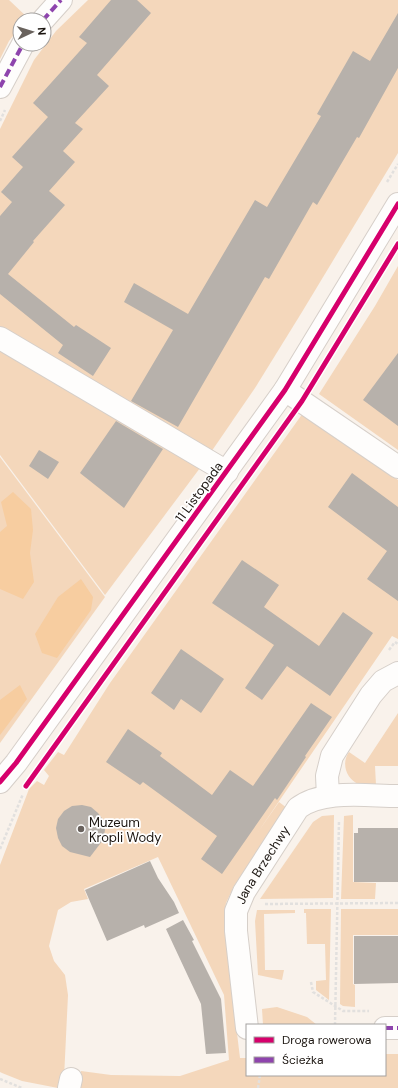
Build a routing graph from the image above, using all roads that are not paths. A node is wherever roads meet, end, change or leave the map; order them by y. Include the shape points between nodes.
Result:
1 (61, 0) edge
2 (50, 12) edge
3 (19, 52) edge
4 (0, 87) edge
5 (398, 204) edge
6 (0, 338) edge
7 (285, 390) junction
8 (398, 466) edge
9 (227, 472) junction
10 (398, 673) edge
11 (16, 763) junction
12 (0, 782) edge
13 (328, 796) junction
14 (398, 796) edge
15 (0, 798) edge
16 (380, 1019) edge
17 (247, 1024) edge
18 (398, 1028) edge

1 - 2 street
3 - 4 street
5 - 7 street, 11 Listopada
6 - 9 street
7 - 8 street
7 - 9 street, 11 Listopada
9 - 11 street, 11 Listopada
10 - 13 street via 383,681 371,695 332,756 327,776
11 - 12 street, 11 Listopada
11 - 15 street, 11 Listopada
13 - 14 street, Jana Brzechwy
13 - 17 street, Jana Brzechwy via 306,802 298,808 244,892 236,911
16 - 18 street

